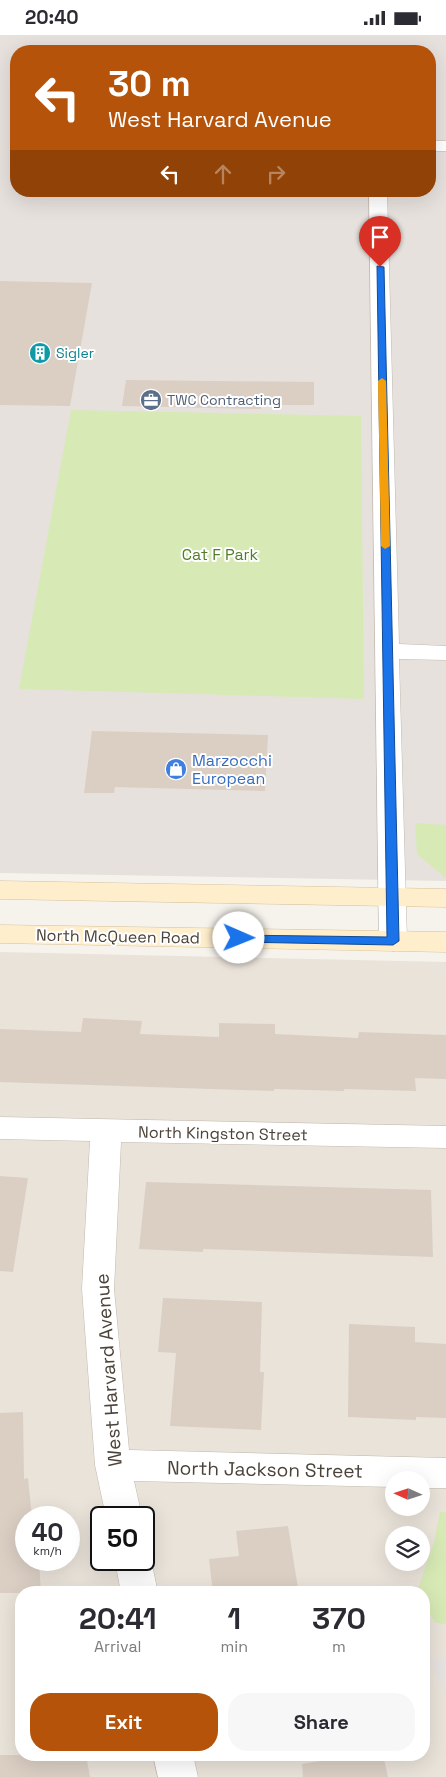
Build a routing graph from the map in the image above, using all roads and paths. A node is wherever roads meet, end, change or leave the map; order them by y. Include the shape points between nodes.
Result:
1 (378, 197) edge
2 (387, 651) junction
3 (446, 653) edge
4 (0, 890) edge
5 (392, 897) junction
6 (446, 898) edge
7 (0, 933) edge
8 (393, 941) junction
9 (446, 942) edge
10 (0, 1128) edge
11 (106, 1131) junction
12 (446, 1137) edge
13 (114, 1465) junction
14 (446, 1473) edge
15 (122, 1506) edge
16 (135, 1571) edge
17 (139, 1586) edge
18 (174, 1761) edge
19 (178, 1777) edge

1 - 2 street
2 - 3 street
2 - 5 street
4 - 5 main road
5 - 6 main road
5 - 8 street
7 - 8 main road, North McQueen Road
8 - 9 main road, North McQueen Road
10 - 11 street, North Kingston Street
11 - 12 street, North Kingston Street
11 - 13 street, West Harvard Avenue via 98,1289
13 - 14 street, North Jackson Street
13 - 15 street, West Harvard Avenue
16 - 17 street
18 - 19 street

